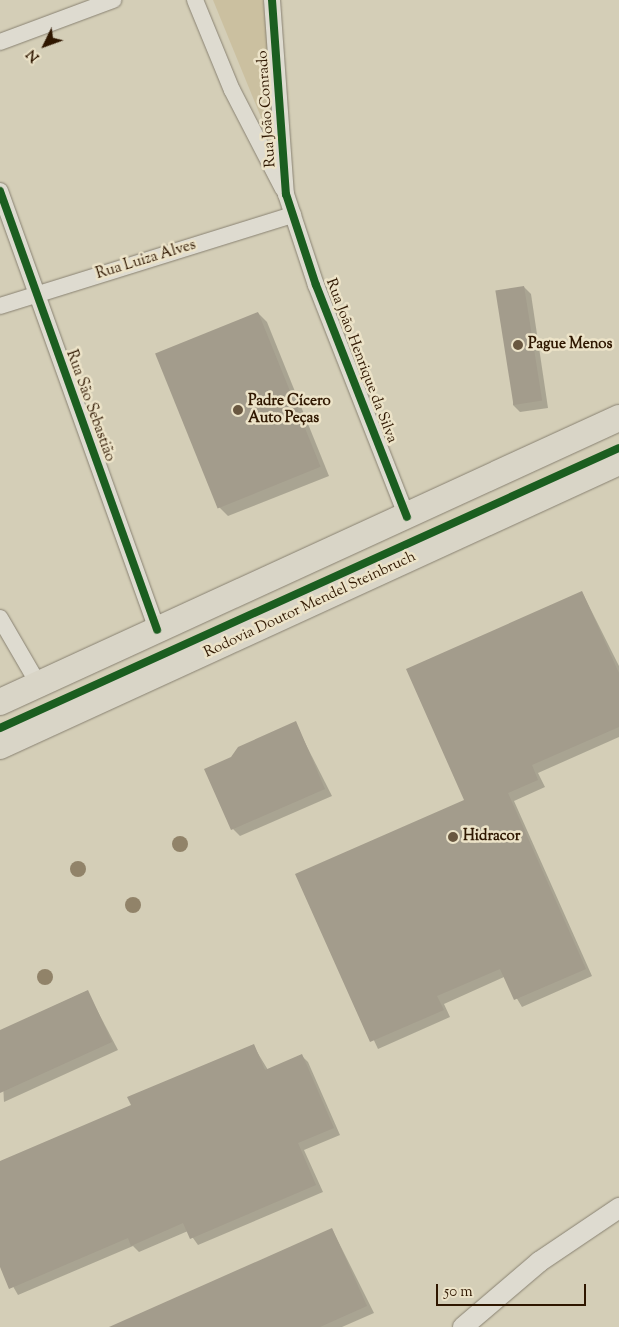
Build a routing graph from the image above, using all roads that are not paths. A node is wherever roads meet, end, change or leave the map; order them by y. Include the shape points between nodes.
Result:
1 (113, 0) edge
2 (195, 0) edge
3 (272, 0) edge
4 (0, 42) edge
5 (0, 191) edge
6 (286, 194) junction
7 (293, 215) junction
8 (34, 294) junction
9 (0, 306) edge
10 (619, 418) edge
11 (619, 462) edge
12 (407, 517) junction
13 (0, 618) edge
14 (157, 630) junction
15 (39, 685) junction
16 (0, 702) edge
17 (0, 746) edge
18 (619, 1208) edge
19 (463, 1327) edge

1 - 4 street
2 - 6 street via 232,90
3 - 6 street, Rua João Conrado
5 - 8 street, Rua São Sebastião
6 - 7 street, Rua João Conrado
7 - 8 street, Rua Luiza Alves
7 - 12 street, Rua João Henrique da Silva
8 - 9 street, Rua Luiza Alves
8 - 14 street, Rua São Sebastião
10 - 12 highway
11 - 17 highway, Rodovia Doutor Mendel Steinbruch
12 - 14 highway
13 - 15 street
14 - 15 highway
15 - 16 highway
18 - 19 street via 539,1262

